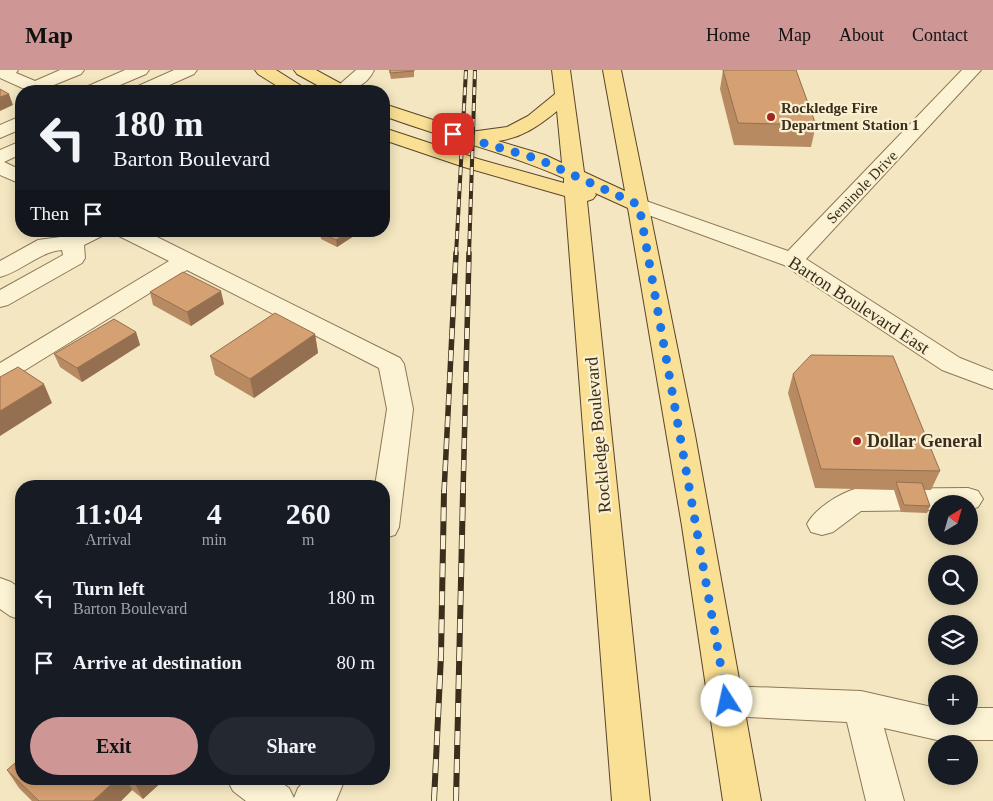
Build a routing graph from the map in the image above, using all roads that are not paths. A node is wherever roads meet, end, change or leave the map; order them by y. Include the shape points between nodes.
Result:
1 (76, 70) edge
2 (140, 70) edge
3 (188, 70) edge
4 (264, 70) edge
5 (303, 70) edge
6 (365, 70) edge
7 (561, 70) edge
8 (612, 70) edge
9 (972, 70) edge
10 (4, 72) edge
11 (32, 85) edge
12 (48, 85) edge
13 (106, 85) edge
14 (155, 85) edge
15 (288, 85) edge
16 (330, 85) edge
17 (349, 85) edge
18 (563, 96) junction
19 (390, 112) edge
20 (15, 125) edge
21 (0, 132) edge
22 (453, 134) junction
23 (390, 136) edge
24 (15, 150) edge
25 (0, 157) edge
26 (0, 167) edge
27 (15, 175) edge
28 (575, 184) junction
29 (639, 205) junction
30 (83, 237) edge
31 (139, 237) edge
32 (73, 242) junction
33 (792, 260) junction
34 (186, 261) junction
35 (0, 270) edge
36 (0, 300) edge
37 (0, 374) edge
38 (993, 380) edge
39 (390, 483) edge
40 (928, 499) edge
41 (822, 524) dead end
42 (0, 591) edge
43 (15, 602) edge
44 (727, 701) junction
45 (861, 707) junction
46 (993, 724) edge
47 (254, 785) edge
48 (324, 785) edge
49 (276, 801) edge
50 (311, 801) edge
51 (631, 801) edge
52 (742, 801) edge
53 (886, 801) edge

1 - 12 street
2 - 13 street
3 - 14 street
4 - 15 main road
5 - 16 main road
6 - 17 street
7 - 18 main road, Rockledge Boulevard
8 - 29 main road
9 - 33 street, Seminole Drive
10 - 11 street
18 - 22 main road via 533,122 517,130 484,136
18 - 28 main road, Rockledge Boulevard
19 - 22 main road
20 - 21 street
22 - 28 main road via 538,159
23 - 28 main road via 436,152
24 - 25 street
26 - 27 street
28 - 29 main road
28 - 51 main road, Rockledge Boulevard
29 - 33 street, Barton Boulevard East
29 - 44 main road
30 - 32 street
31 - 34 street
32 - 35 street via 46,245
32 - 36 street via 74,258
33 - 38 street, Barton Boulevard East via 951,364
34 - 37 street
34 - 39 street via 390,364 400,409
40 - 41 street via 855,500
42 - 43 street
44 - 45 street
44 - 52 main road
45 - 46 street via 937,724
45 - 53 street
47 - 49 street
48 - 50 street

